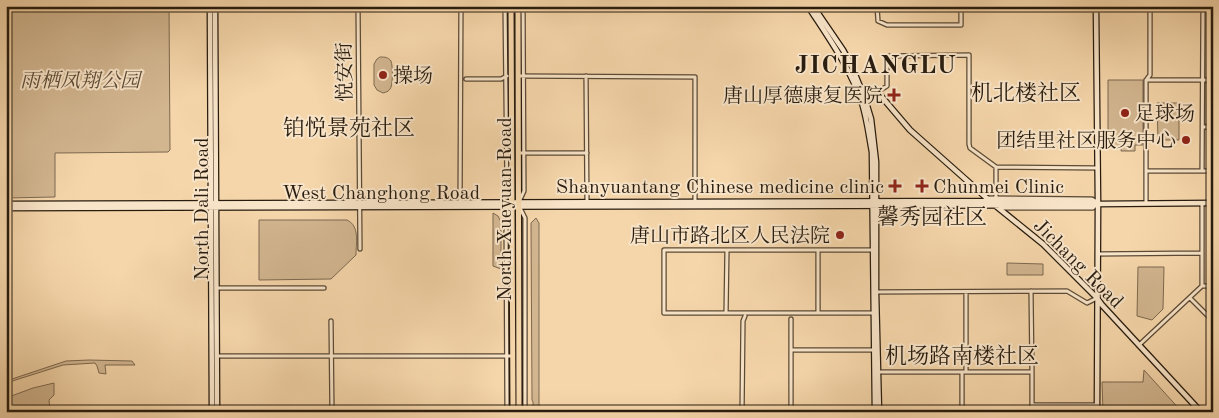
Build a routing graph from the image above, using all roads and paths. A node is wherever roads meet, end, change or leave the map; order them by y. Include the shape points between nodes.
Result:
1 (210, 6) edge
2 (215, 6) edge
3 (358, 6) edge
4 (460, 6) edge
5 (505, 6) edge
6 (511, 6) edge
7 (518, 6) edge
8 (524, 6) edge
9 (808, 6) edge
10 (813, 6) edge
11 (877, 6) edge
12 (961, 6) edge
13 (1044, 6) edge
14 (1150, 6) edge
15 (1203, 6) edge
16 (1096, 8) edge
17 (460, 74) junction
18 (505, 76) junction
19 (518, 76) junction
20 (586, 76) junction
21 (466, 79) junction
22 (1146, 80) junction
23 (1203, 80) junction
24 (1213, 80) edge
25 (460, 84) junction
26 (876, 95) junction
27 (863, 101) junction
28 (1203, 127) junction
29 (1213, 127) edge
30 (521, 153) junction
31 (587, 153) junction
32 (996, 167) junction
33 (1098, 168) junction
34 (1146, 171) junction
35 (1202, 171) junction
36 (1213, 171) edge
37 (996, 198) junction
38 (988, 199) junction
39 (460, 202) junction
40 (587, 202) junction
41 (1146, 203) junction
42 (1202, 203) junction
43 (1213, 203) edge
44 (6, 204) edge
45 (512, 204) junction
46 (519, 204) junction
47 (695, 204) junction
48 (874, 204) junction
49 (1098, 204) junction
50 (359, 205) junction
51 (214, 206) junction
52 (998, 207) junction
53 (6, 208) edge
54 (360, 249) dead end
55 (726, 250) junction
56 (818, 250) junction
57 (872, 250) junction
58 (1202, 253) junction
59 (1098, 254) junction
60 (506, 267) junction
61 (512, 270) junction
62 (1202, 286) junction
63 (1213, 286) edge
64 (217, 288) junction
65 (324, 288) dead end
66 (1031, 291) junction
67 (876, 292) junction
68 (966, 292) junction
69 (1097, 298) junction
70 (1190, 298) junction
71 (726, 313) junction
72 (818, 313) junction
73 (873, 313) junction
74 (744, 316) dead end
75 (791, 319) dead end
76 (331, 321) dead end
77 (1213, 321) edge
78 (506, 332) junction
79 (513, 332) junction
80 (522, 332) junction
81 (1138, 345) junction
82 (791, 350) junction
83 (874, 350) junction
84 (217, 356) junction
85 (332, 356) junction
86 (510, 356) junction
87 (878, 372) junction
88 (964, 372) junction
89 (1032, 372) junction
90 (1097, 405) junction
91 (1213, 405) edge
92 (212, 412) edge
93 (218, 412) edge
94 (332, 412) edge
95 (507, 412) edge
96 (513, 412) edge
97 (519, 412) edge
98 (525, 412) edge
99 (742, 412) edge
100 (791, 412) edge
101 (877, 412) edge
102 (962, 412) edge
103 (1097, 412) edge
104 (1201, 412) edge
105 (1208, 412) edge

1 - 51 main road, North Dali Road
2 - 51 main road, North Dali Road
3 - 50 street, 悦安街
4 - 17 street
5 - 18 street
6 - 19 main road, North Xueyuan Road
7 - 19 main road, North Xueyuan Road
8 - 19 street
9 - 27 main road via 838,52
10 - 27 main road via 852,67
11 - 12 street via 878,21 887,25 961,25
13 - 16 street via 1044,9
14 - 22 street via 1150,74
15 - 23 street
16 - 33 main road
17 - 21 street
17 - 25 street
18 - 19 street
18 - 21 street
18 - 45 street via 507,191
19 - 20 street
19 - 30 main road, North Xueyuan Road
19 - 45 main road, North Xueyuan Road
20 - 31 street
20 - 47 street via 695,77
21 - 25 street
22 - 23 street
22 - 34 street
23 - 24 street
23 - 28 street
25 - 39 street
26 - 27 main road
26 - 32 street via 887,86 887,56 970,55 969,144
26 - 38 main road, Jichang Road via 881,96 910,130
27 - 48 main road via 872,152
28 - 29 street
28 - 35 street
30 - 31 street
30 - 46 main road, North Xueyuan Road
31 - 40 street
32 - 33 street
32 - 37 street
33 - 49 main road
34 - 35 street
34 - 41 street
35 - 36 street
37 - 38 street
37 - 49 street via 1092,199
38 - 48 main road, West Changhong Road
38 - 49 main road, West Changhong Road via 1093,201
38 - 52 main road, Jichang Road
39 - 45 main road, West Changhong Road
39 - 50 main road, West Changhong Road
40 - 46 main road, West Changhong Road
40 - 47 main road, West Changhong Road
41 - 42 main road
41 - 49 main road
42 - 43 main road
42 - 58 street
44 - 51 main road, West Changhong Road
45 - 46 main road, West Changhong Road
45 - 50 main road, West Changhong Road
45 - 60 street via 506,218
45 - 61 main road, North Xueyuan Road
46 - 47 main road, West Changhong Road
46 - 80 main road, North Xueyuan Road
47 - 48 main road, West Changhong Road
48 - 52 main road, West Changhong Road
48 - 57 main road
48 - 67 main road
49 - 52 main road, West Changhong Road
49 - 59 main road
50 - 51 main road, West Changhong Road
50 - 54 street, 悦安街
51 - 53 main road, West Changhong Road
51 - 64 main road, North Dali Road
51 - 92 main road, North Dali Road
52 - 69 main road, Jichang Road via 1044,244
55 - 56 street
55 - 71 street
55 - 71 street via 664,250 664,313
56 - 57 street
56 - 72 street
57 - 73 main road
58 - 59 street
58 - 62 street
59 - 69 main road
60 - 61 street
60 - 78 street
61 - 79 main road, North Xueyuan Road
62 - 63 street
62 - 70 street
64 - 65 street
64 - 84 main road, North Dali Road
66 - 68 street
66 - 69 street via 1067,291 1087,303
66 - 89 street
67 - 68 street
67 - 87 main road
68 - 88 street
69 - 81 main road, Jichang Road
69 - 90 main road
70 - 77 street
70 - 81 street
71 - 72 street
72 - 73 street
73 - 83 main road
74 - 99 street
75 - 82 street
76 - 85 street
78 - 79 street
78 - 86 street
79 - 80 main road
79 - 86 main road, North Xueyuan Road
80 - 97 main road, North Xueyuan Road
80 - 98 street
81 - 104 main road, Jichang Road
82 - 83 street
82 - 100 street
83 - 101 main road
84 - 85 street
84 - 93 main road, North Dali Road
85 - 86 street
85 - 94 street
86 - 95 street
86 - 96 main road, North Xueyuan Road
87 - 88 street
87 - 101 main road
88 - 89 street
88 - 102 street
89 - 90 street via 1032,405
90 - 103 main road
91 - 105 street

